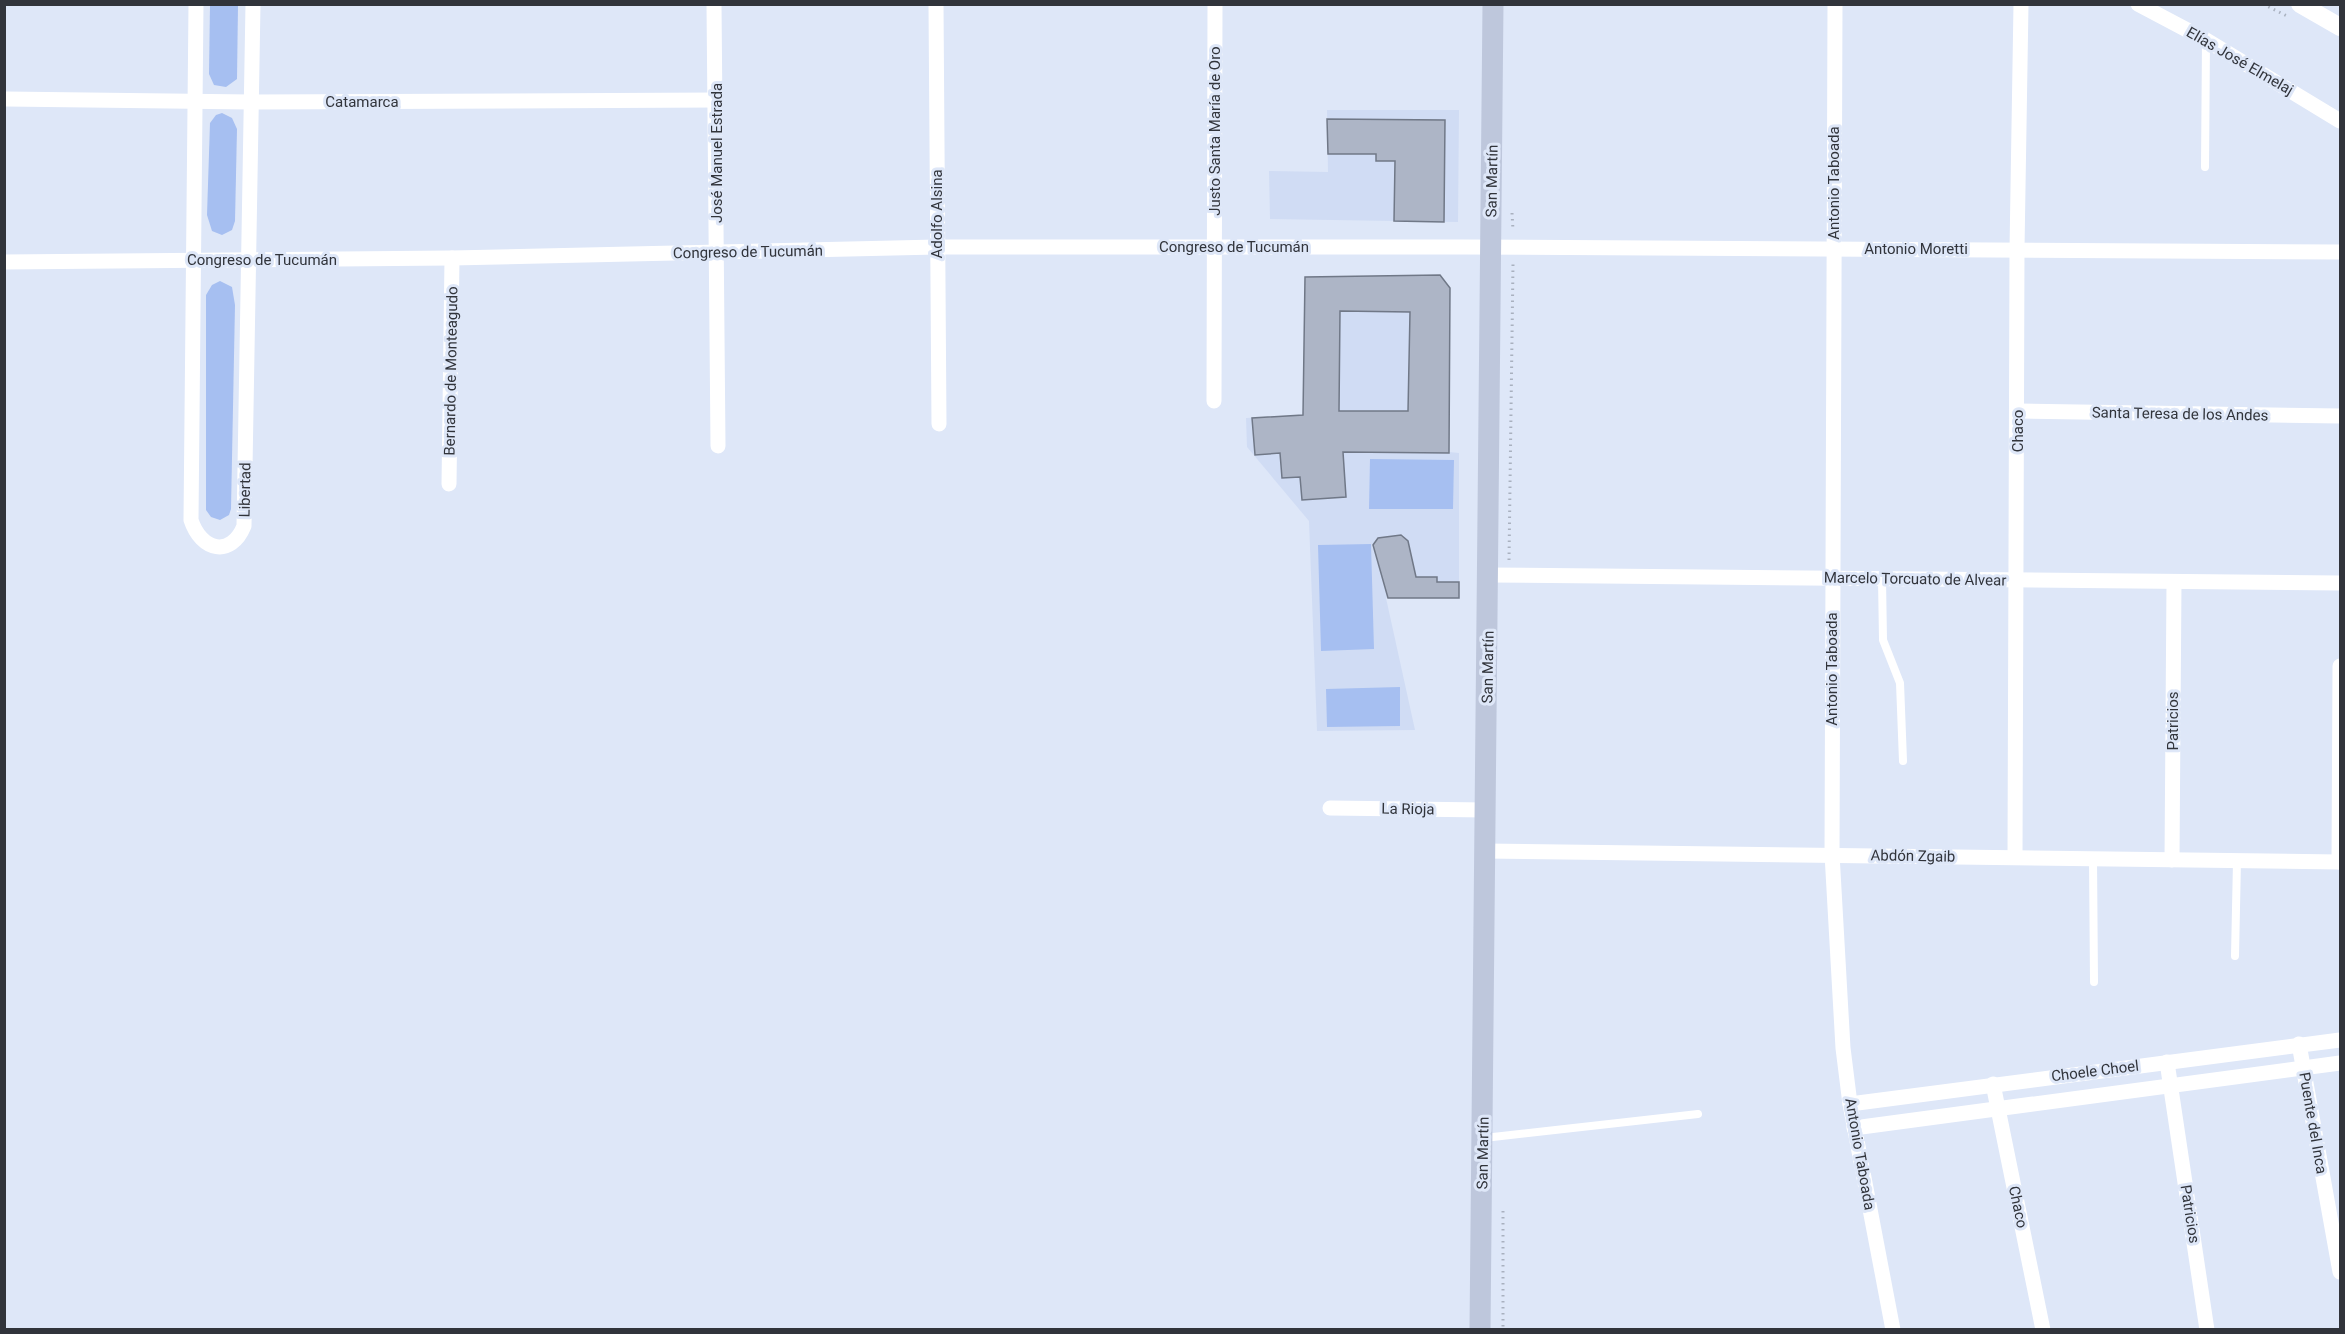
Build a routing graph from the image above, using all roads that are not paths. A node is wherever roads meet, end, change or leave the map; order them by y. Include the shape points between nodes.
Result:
1 (196, 4) edge
2 (253, 4) edge
3 (714, 4) edge
4 (936, 4) edge
5 (1215, 4) edge
6 (1493, 4) edge
7 (1835, 4) edge
8 (2021, 4) edge
9 (2138, 4) edge
10 (2300, 4) edge
11 (2340, 27) edge
12 (2206, 40) junction
13 (6, 99) dead end
14 (717, 100) junction
15 (195, 101) junction
16 (251, 102) junction
17 (2340, 121) edge
18 (2205, 167) dead end
19 (1215, 246) junction
20 (937, 247) junction
21 (1491, 248) junction
22 (1834, 249) junction
23 (2017, 249) junction
24 (2340, 252) edge
25 (717, 253) junction
26 (452, 258) junction
27 (249, 260) junction
28 (194, 261) junction
29 (4, 262) edge
30 (1214, 401) dead end
31 (2019, 411) junction
32 (2340, 416) edge
33 (939, 424) dead end
34 (718, 446) dead end
35 (449, 484) dead end
36 (1489, 575) junction
37 (1832, 578) junction
38 (1882, 579) junction
39 (2017, 580) junction
40 (2174, 582) junction
41 (2340, 583) edge
42 (2340, 666) edge
43 (1903, 761) dead end
44 (1330, 808) dead end
45 (1486, 810) junction
46 (1485, 851) junction
47 (1832, 854) junction
48 (2015, 857) junction
49 (2093, 858) junction
50 (2172, 860) junction
51 (2237, 861) junction
52 (2340, 862) edge
53 (2235, 956) dead end
54 (2094, 982) dead end
55 (2340, 1040) edge
56 (2299, 1044) junction
57 (2167, 1062) junction
58 (2340, 1063) edge
59 (2303, 1068) junction
60 (1993, 1084) junction
61 (2170, 1086) junction
62 (1850, 1104) junction
63 (1998, 1109) junction
64 (1698, 1114) dead end
65 (1854, 1128) junction
66 (1483, 1138) junction
67 (2340, 1272) edge
68 (1480, 1329) edge
69 (1893, 1329) edge
70 (2043, 1329) edge
71 (2207, 1329) edge

1 - 15 street, Libertad
2 - 16 street, Libertad
3 - 14 street, José Manuel Estrada
4 - 20 street, Adolfo Alsina
5 - 19 street, Justo Santa María de Oro
6 - 21 main road, San Martín
7 - 22 street, Antonio Taboada
8 - 23 street, Chaco
9 - 12 street, Elías José Elmelaj
10 - 11 street
12 - 17 street, Elías José Elmelaj
12 - 18 lane
13 - 15 street, Catamarca
14 - 16 street, Catamarca
14 - 25 street, José Manuel Estrada
15 - 16 street, Catamarca
15 - 28 street, Libertad
16 - 27 street, Libertad
19 - 20 street, Congreso de Tucumán
19 - 21 street, Congreso de Tucumán
19 - 30 street, Justo Santa María de Oro
20 - 25 street, Congreso de Tucumán
20 - 33 street, Adolfo Alsina
21 - 22 street, Antonio Moretti
21 - 36 main road, San Martín
22 - 23 street, Antonio Moretti
22 - 37 street, Antonio Taboada
23 - 24 street, Antonio Moretti
23 - 31 street, Chaco
25 - 26 street, Congreso de Tucumán
25 - 34 street, José Manuel Estrada
26 - 27 street, Congreso de Tucumán
26 - 35 street, Bernardo de Monteagudo
27 - 28 street, Congreso de Tucumán
27 - 28 street, Libertad via 244,526 234,541 216,547 199,539 190,520
28 - 29 street, Congreso de Tucumán
31 - 32 street, Santa Teresa de los Andes
31 - 39 street, Chaco
36 - 37 street, Marcelo Torcuato de Alvear
36 - 45 main road, San Martín
37 - 38 street, Marcelo Torcuato de Alvear
37 - 47 street, Antonio Taboada
38 - 39 street, Marcelo Torcuato de Alvear
38 - 43 lane via 1883,640 1900,683
39 - 40 street, Marcelo Torcuato de Alvear
39 - 48 street, Chaco
40 - 41 street, Marcelo Torcuato de Alvear
40 - 50 street, Patricios
42 - 52 street
44 - 45 street, La Rioja
45 - 46 main road, San Martín
46 - 47 street, Abdón Zgaib
46 - 66 main road, San Martín
47 - 48 street, Abdón Zgaib
47 - 62 street, Antonio Taboada
48 - 49 street, Abdón Zgaib
49 - 50 street, Abdón Zgaib
49 - 54 lane
50 - 51 street, Abdón Zgaib
51 - 52 street, Abdón Zgaib
51 - 53 lane
55 - 56 street, Choele Choel
56 - 57 street, Choele Choel
56 - 59 street, Puente del Inca
57 - 60 street, Choele Choel
57 - 61 street, Patricios
58 - 59 street, Choele Choel
59 - 61 street, Choele Choel
59 - 67 street, Puente del Inca
60 - 62 street, Choele Choel
60 - 63 street, Chaco
61 - 63 street, Choele Choel
61 - 71 street, Patricios
62 - 65 street, Antonio Taboada
63 - 65 street, Choele Choel
63 - 70 street, Chaco
64 - 66 lane
65 - 69 street, Antonio Taboada
66 - 68 main road, San Martín

